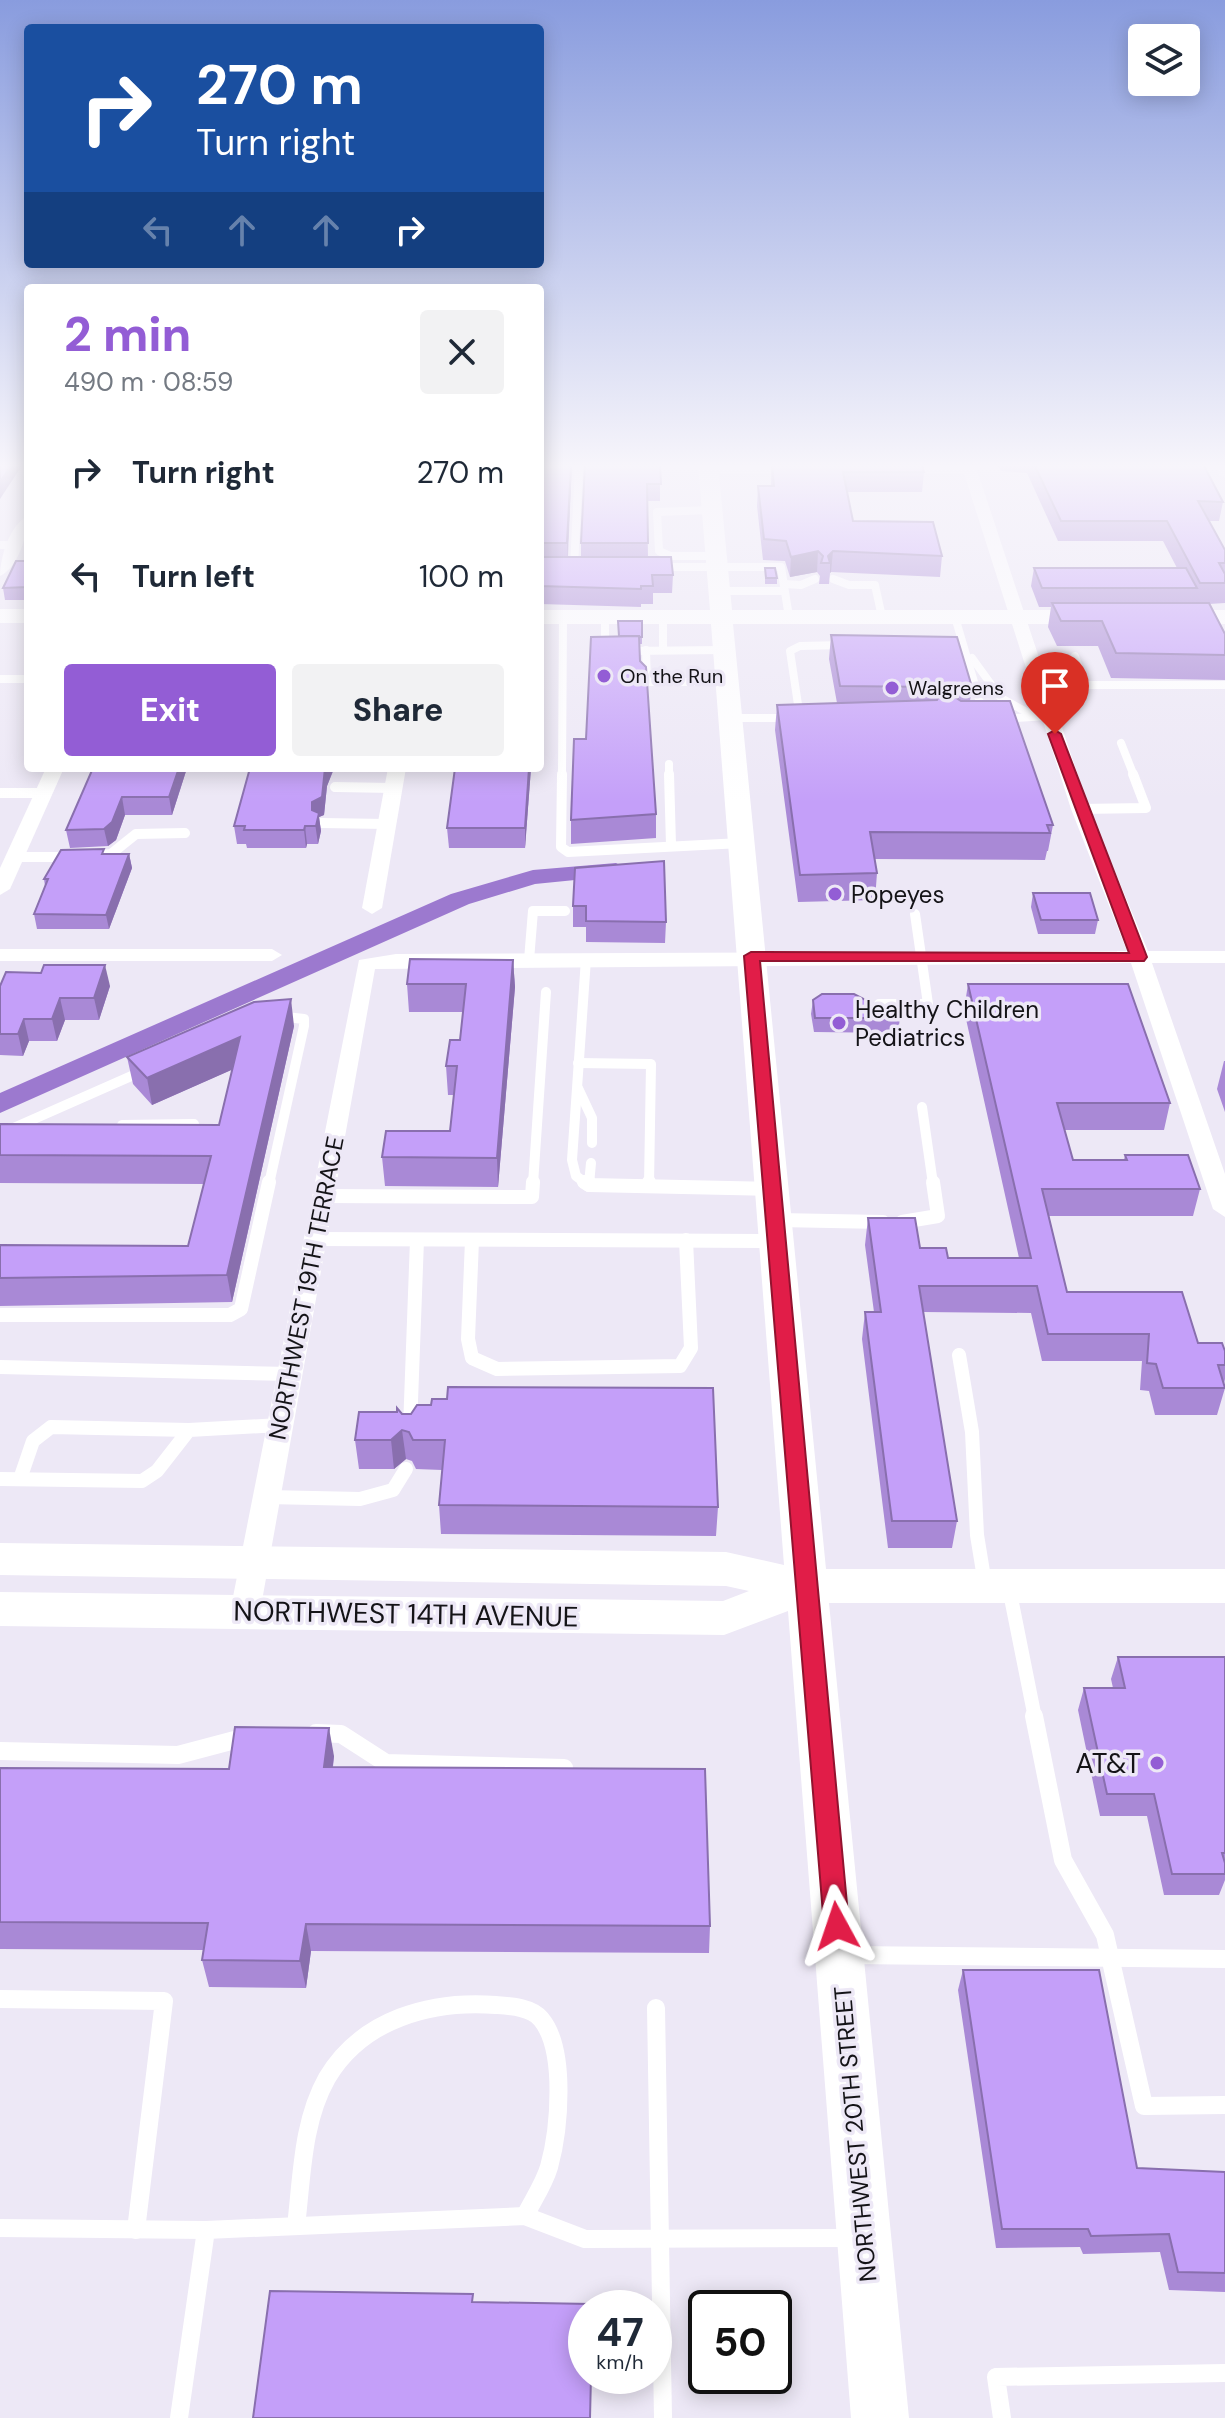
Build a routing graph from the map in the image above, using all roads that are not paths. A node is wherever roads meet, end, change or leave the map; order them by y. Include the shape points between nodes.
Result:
1 (718, 577) edge
2 (782, 577) edge
3 (1003, 577) edge
4 (816, 584) dead end
5 (834, 585) dead end
6 (784, 588) junction
7 (719, 591) junction
8 (0, 616) edge
9 (24, 616) edge
10 (552, 617) edge
11 (605, 617) junction
12 (663, 617) junction
13 (722, 617) junction
14 (789, 617) junction
15 (882, 617) junction
16 (955, 617) junction
17 (1015, 617) junction
18 (1225, 617) edge
19 (854, 645) edge
20 (948, 645) edge
21 (963, 645) junction
22 (646, 650) junction
23 (663, 650) junction
24 (724, 650) junction
25 (1075, 656) dead end
26 (0, 679) edge
27 (24, 679) edge
28 (727, 682) junction
29 (1085, 685) junction
30 (1225, 685) edge
31 (1038, 686) junction
32 (1041, 716) junction
33 (730, 718) junction
34 (800, 718) junction
35 (815, 718) edge
36 (972, 719) edge
37 (985, 719) junction
38 (1121, 743) dead end
39 (669, 764) dead end
40 (53, 772) edge
41 (396, 772) edge
42 (335, 787) dead end
43 (393, 788) junction
44 (0, 793) edge
45 (43, 793) junction
46 (1080, 809) junction
47 (321, 823) edge
48 (387, 824) junction
49 (185, 833) dead end
50 (741, 843) junction
51 (671, 845) junction
52 (15, 857) junction
53 (0, 889) edge
54 (372, 908) dead end
55 (565, 911) dead end
56 (915, 914) dead end
57 (0, 955) edge
58 (272, 955) dead end
59 (751, 956) junction
60 (923, 957) junction
61 (1139, 957) junction
62 (1225, 957) edge
63 (586, 959) junction
64 (529, 960) junction
65 (546, 992) dead end
66 (879, 1004) edge
67 (265, 1019) edge
68 (578, 1063) junction
69 (154, 1066) edge
70 (577, 1085) junction
71 (922, 1107) dead end
72 (194, 1124) edge
73 (106, 1125) edge
74 (48, 1126) edge
75 (5, 1132) edge
76 (592, 1143) dead end
77 (591, 1163) dead end
78 (589, 1185) junction
79 (649, 1186) junction
80 (324, 1196) junction
81 (1225, 1209) edge
82 (774, 1217) junction
83 (316, 1239) junction
84 (417, 1240) junction
85 (472, 1240) junction
86 (686, 1240) junction
87 (0, 1315) edge
88 (959, 1355) dead end
89 (0, 1367) edge
90 (290, 1374) junction
91 (281, 1425) junction
92 (189, 1430) junction
93 (410, 1434) edge
94 (406, 1469) dead end
95 (0, 1479) edge
96 (20, 1479) junction
97 (267, 1497) junction
98 (0, 1559) edge
99 (255, 1565) junction
100 (997, 1584) junction
101 (807, 1586) junction
102 (1225, 1586) edge
103 (0, 1609) edge
104 (245, 1612) junction
105 (265, 1732) edge
106 (296, 1733) edge
107 (0, 1751) edge
108 (564, 1768) edge
109 (839, 1955) junction
110 (1110, 1958) junction
111 (1225, 1959) edge
112 (0, 1999) edge
113 (656, 2008) dead end
114 (1225, 2105) edge
115 (525, 2216) junction
116 (296, 2226) junction
117 (0, 2228) edge
118 (136, 2230) junction
119 (206, 2230) junction
120 (864, 2238) junction
121 (661, 2240) junction
122 (1225, 2373) edge
123 (179, 2418) edge
124 (663, 2418) edge
125 (880, 2418) edge
126 (1002, 2418) edge

1 - 7 main road, NORTHWEST 20TH STREET
2 - 6 lane
3 - 17 street
4 - 6 lane
5 - 15 lane via 875,585
6 - 7 lane
6 - 14 lane
7 - 13 main road, NORTHWEST 20TH STREET
8 - 9 main road
10 - 11 main road
10 - 51 lane via 561,847 568,852
11 - 12 main road
11 - 22 lane via 605,651
12 - 13 main road
12 - 23 lane
13 - 14 main road
13 - 24 main road, NORTHWEST 20TH STREET
14 - 15 main road
15 - 16 main road
16 - 17 main road
16 - 21 lane
17 - 18 main road
17 - 31 street
19 - 34 lane via 800,646 790,651
20 - 21 lane
21 - 32 lane via 1001,698
21 - 37 lane
22 - 23 lane
22 - 28 lane via 647,682
23 - 24 lane
24 - 28 main road, NORTHWEST 20TH STREET
25 - 29 lane
26 - 27 lane
28 - 33 main road, NORTHWEST 20TH STREET
29 - 30 lane
29 - 31 lane
31 - 32 street
32 - 37 lane
32 - 46 street
33 - 34 lane
33 - 50 main road, NORTHWEST 20TH STREET
34 - 35 lane
36 - 37 lane
38 - 46 lane via 1146,808
39 - 51 lane
40 - 45 street
41 - 43 street
42 - 43 lane
43 - 48 street
44 - 45 lane
45 - 52 street
46 - 61 street
47 - 48 lane
48 - 54 street
49 - 52 lane via 136,834 111,854 100,856
50 - 51 lane
50 - 59 main road, NORTHWEST 20TH STREET
52 - 53 street
55 - 64 lane via 533,911
56 - 60 lane
57 - 58 street
59 - 60 street
59 - 63 street
59 - 82 main road, NORTHWEST 20TH STREET
60 - 61 street
60 - 66 lane via 928,1004
61 - 62 street
61 - 81 street
63 - 64 street
63 - 68 lane
64 - 80 street, NORTHWEST 19TH TERRACE via 366,964
65 - 80 lane via 532,1197
67 - 87 lane via 300,1016 304,1026 241,1309 230,1315
68 - 70 lane
68 - 79 lane via 651,1064
69 - 75 lane
70 - 76 lane via 592,1118
70 - 78 lane via 572,1160 576,1176
71 - 82 lane via 938,1216 909,1222
72 - 73 lane
74 - 75 lane
77 - 78 lane
78 - 79 lane
79 - 82 lane
80 - 83 street, NORTHWEST 19TH TERRACE
82 - 86 lane
82 - 101 main road, NORTHWEST 20TH STREET
83 - 84 lane
83 - 90 street, NORTHWEST 19TH TERRACE
84 - 85 lane
84 - 93 lane
85 - 86 lane
85 - 86 lane via 468,1339 472,1358 497,1369 680,1366 691,1348
88 - 100 lane via 972,1432 977,1535
89 - 90 lane
90 - 91 street, NORTHWEST 19TH TERRACE
91 - 92 lane
91 - 97 street, NORTHWEST 19TH TERRACE
92 - 96 lane via 159,1470 142,1481
92 - 96 lane via 51,1427 39,1431
94 - 97 lane via 393,1490 360,1499
95 - 96 lane
97 - 99 street, NORTHWEST 19TH TERRACE
98 - 99 main road, NORTHWEST 14TH AVENUE
99 - 101 main road, NORTHWEST 14TH AVENUE via 726,1569
99 - 104 street, NORTHWEST 19TH TERRACE
100 - 101 main road, NORTHWEST 14TH AVENUE
100 - 102 main road, NORTHWEST 14TH AVENUE
100 - 110 lane via 1063,1860 1105,1935
101 - 104 main road, NORTHWEST 14TH AVENUE via 724,1618
101 - 109 main road, NORTHWEST 20TH STREET
103 - 104 main road, NORTHWEST 14TH AVENUE
105 - 107 lane via 178,1755
106 - 108 lane via 341,1734 386,1763
109 - 110 lane
109 - 120 main road, NORTHWEST 20TH STREET
110 - 111 lane
110 - 114 lane via 1144,2106
112 - 118 lane via 164,2001
113 - 121 lane
115 - 116 lane
115 - 116 lane via 549,2166 557,2108 553,2040 541,2017 519,2007 490,2004 427,2007 360,2038 337,2064 317,2098
115 - 121 lane via 585,2239
116 - 119 lane
117 - 118 lane
118 - 119 lane
119 - 123 lane
120 - 121 lane
120 - 125 main road, NORTHWEST 20TH STREET
121 - 124 lane
122 - 126 lane via 996,2377

